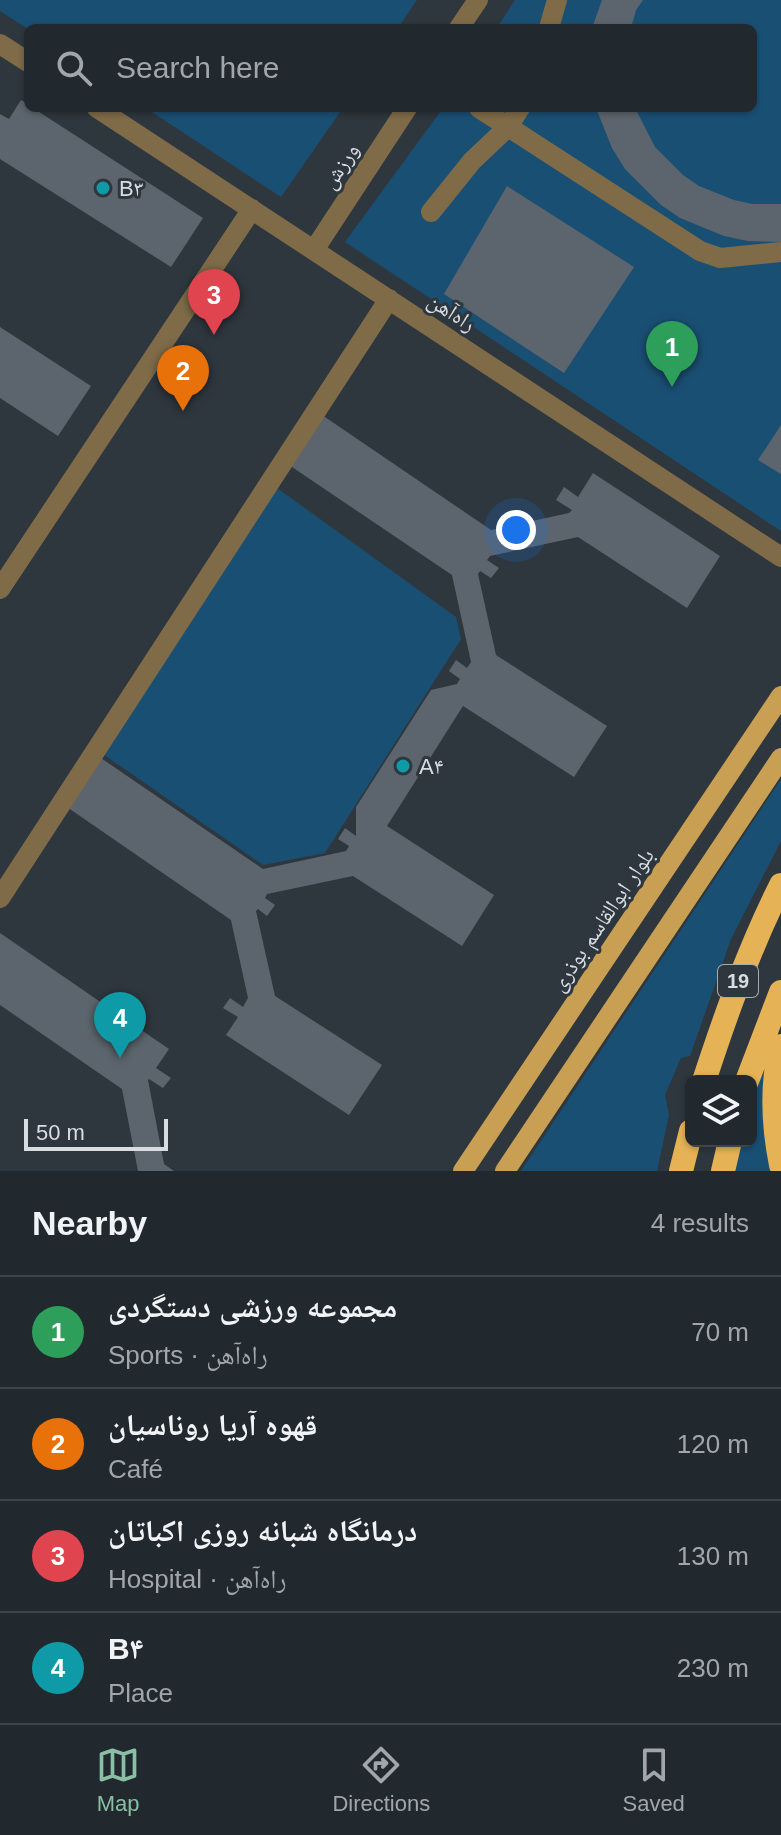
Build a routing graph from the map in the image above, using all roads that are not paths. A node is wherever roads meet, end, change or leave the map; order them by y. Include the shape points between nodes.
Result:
1 (478, 0) edge
2 (557, 0) edge
3 (462, 24) edge
4 (550, 24) edge
5 (0, 44) edge
6 (24, 59) edge
7 (103, 112) edge
8 (404, 112) edge
9 (485, 112) edge
10 (517, 112) edge
11 (508, 127) junction
12 (252, 209) junction
13 (431, 212) dead end
14 (314, 250) junction
15 (781, 252) edge
16 (389, 299) junction
17 (781, 557) edge
18 (0, 589) edge
19 (781, 696) edge
20 (781, 758) edge
21 (781, 885) edge
22 (0, 898) edge
23 (781, 992) edge
24 (781, 1046) edge
25 (706, 1075) edge
26 (749, 1075) edge
27 (687, 1147) edge
28 (729, 1147) edge
29 (781, 1165) edge
30 (463, 1171) edge
31 (505, 1171) edge
32 (681, 1171) edge
33 (723, 1171) edge

1 - 3 street
2 - 4 street
5 - 6 street
7 - 12 street, راه‌آهن
8 - 14 street, ورزش
9 - 11 street
10 - 11 street
11 - 13 street
11 - 15 street via 700,251 720,258
12 - 14 street, راه‌آهن
12 - 18 street
14 - 16 street, راه‌آهن
16 - 17 street, راه‌آهن
16 - 22 street
19 - 30 main road, بلوار ابوالقاسم بوذری
20 - 31 main road
21 - 25 highway, 19 via 729,1004
23 - 26 highway, 19
24 - 29 highway via 774,1096
27 - 32 highway
28 - 33 highway

